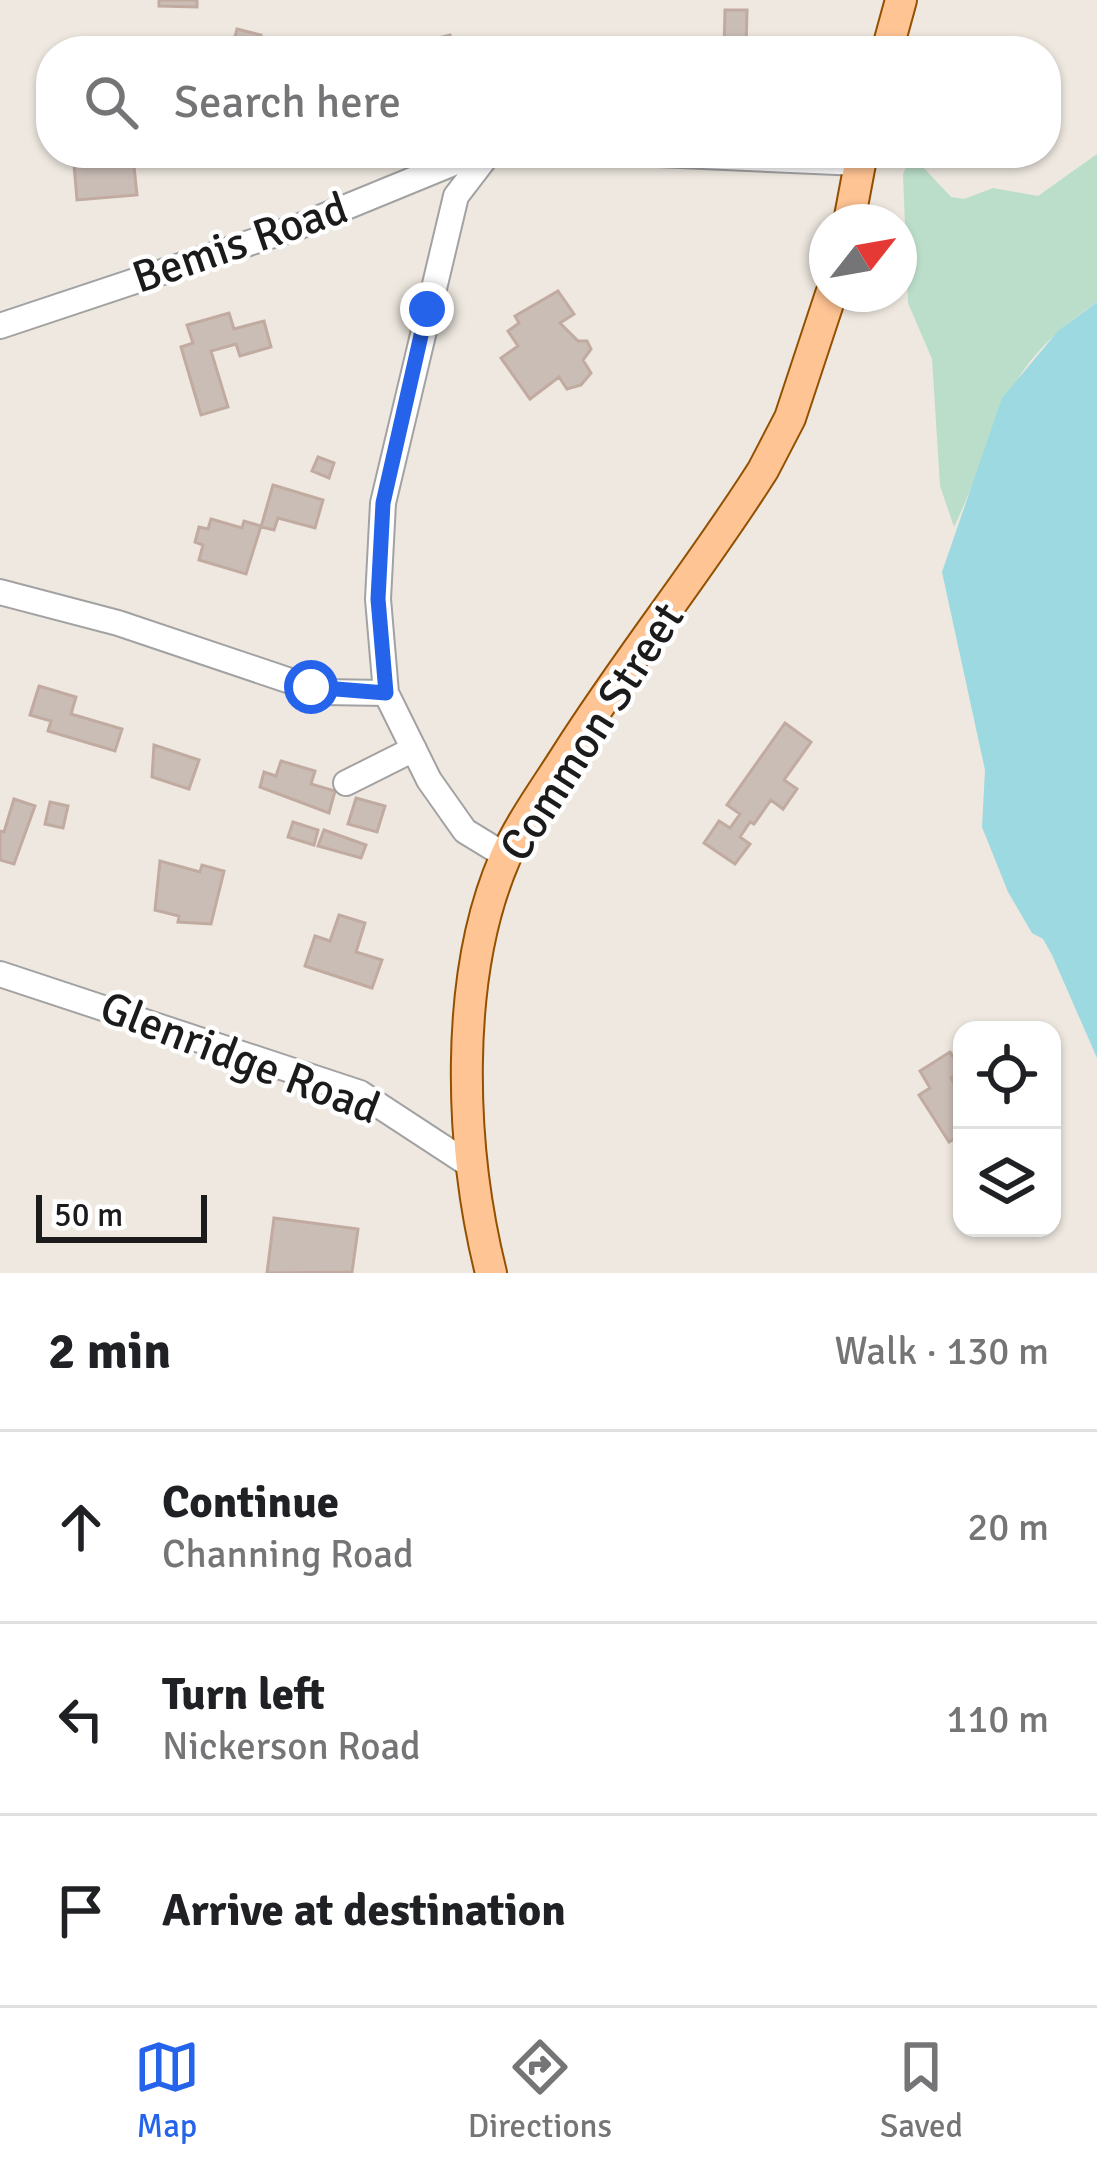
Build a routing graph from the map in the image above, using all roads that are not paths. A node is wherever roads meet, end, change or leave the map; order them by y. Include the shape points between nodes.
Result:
1 (901, 0) edge
2 (891, 36) edge
3 (441, 168) edge
4 (477, 168) edge
5 (859, 168) edge
6 (852, 204) edge
7 (825, 312) edge
8 (0, 326) edge
9 (0, 592) edge
10 (386, 693) junction
11 (414, 749) junction
12 (346, 783) dead end
13 (506, 856) junction
14 (0, 974) edge
15 (470, 1165) junction
16 (491, 1273) edge

1 - 2 main road
3 - 8 street, Bemis Road via 300,226
4 - 10 street via 456,196 383,503 378,599
5 - 6 main road
7 - 13 main road, Common Street via 790,418 763,470 610,688
9 - 10 street via 323,692
10 - 11 street
11 - 12 street
11 - 13 street via 465,831
13 - 15 main road, Common Street via 477,962
14 - 15 street, Glenridge Road via 360,1093
15 - 16 main road, Common Street

